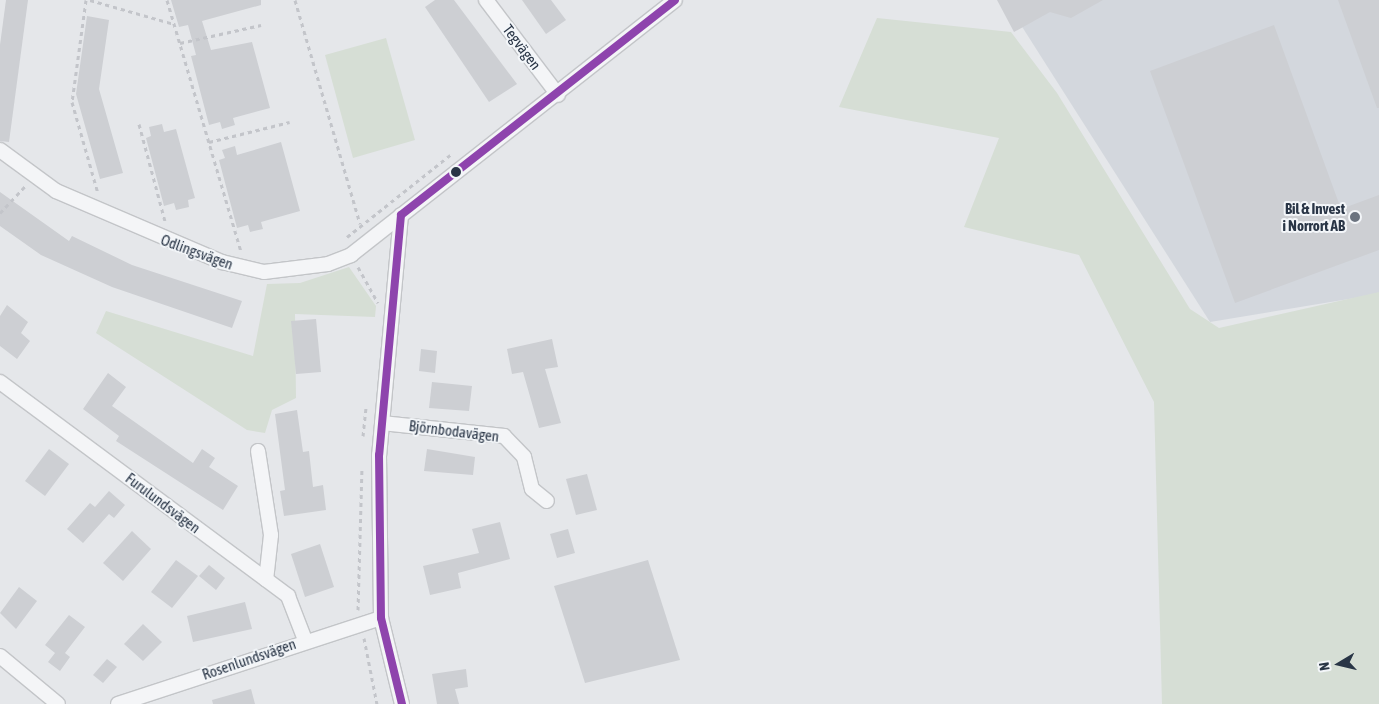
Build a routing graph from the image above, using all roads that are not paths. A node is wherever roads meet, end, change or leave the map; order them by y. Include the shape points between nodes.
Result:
1 (486, 0) edge
2 (675, 0) edge
3 (558, 95) junction
4 (0, 150) edge
5 (401, 215) junction
6 (0, 382) edge
7 (382, 423) junction
8 (258, 451) dead end
9 (547, 501) dead end
10 (266, 580) junction
11 (381, 618) junction
12 (305, 640) junction
13 (0, 656) edge
14 (58, 704) edge
15 (118, 704) edge
16 (402, 704) edge

1 - 3 street, Tegvägen
2 - 3 street, Odlingsvägen
3 - 5 street, Odlingsvägen
4 - 5 street, Odlingsvägen via 34,176 104,215 246,269 295,271 351,255
5 - 7 street
6 - 10 street, Furulundsvägen
7 - 9 street, Björnbodavägen via 504,436 524,458 532,489
7 - 11 street
8 - 10 street via 271,535
10 - 12 street, Furulundsvägen via 288,596
11 - 12 street, Rosenlundsvägen
11 - 16 street
12 - 15 street, Rosenlundsvägen
13 - 14 street

